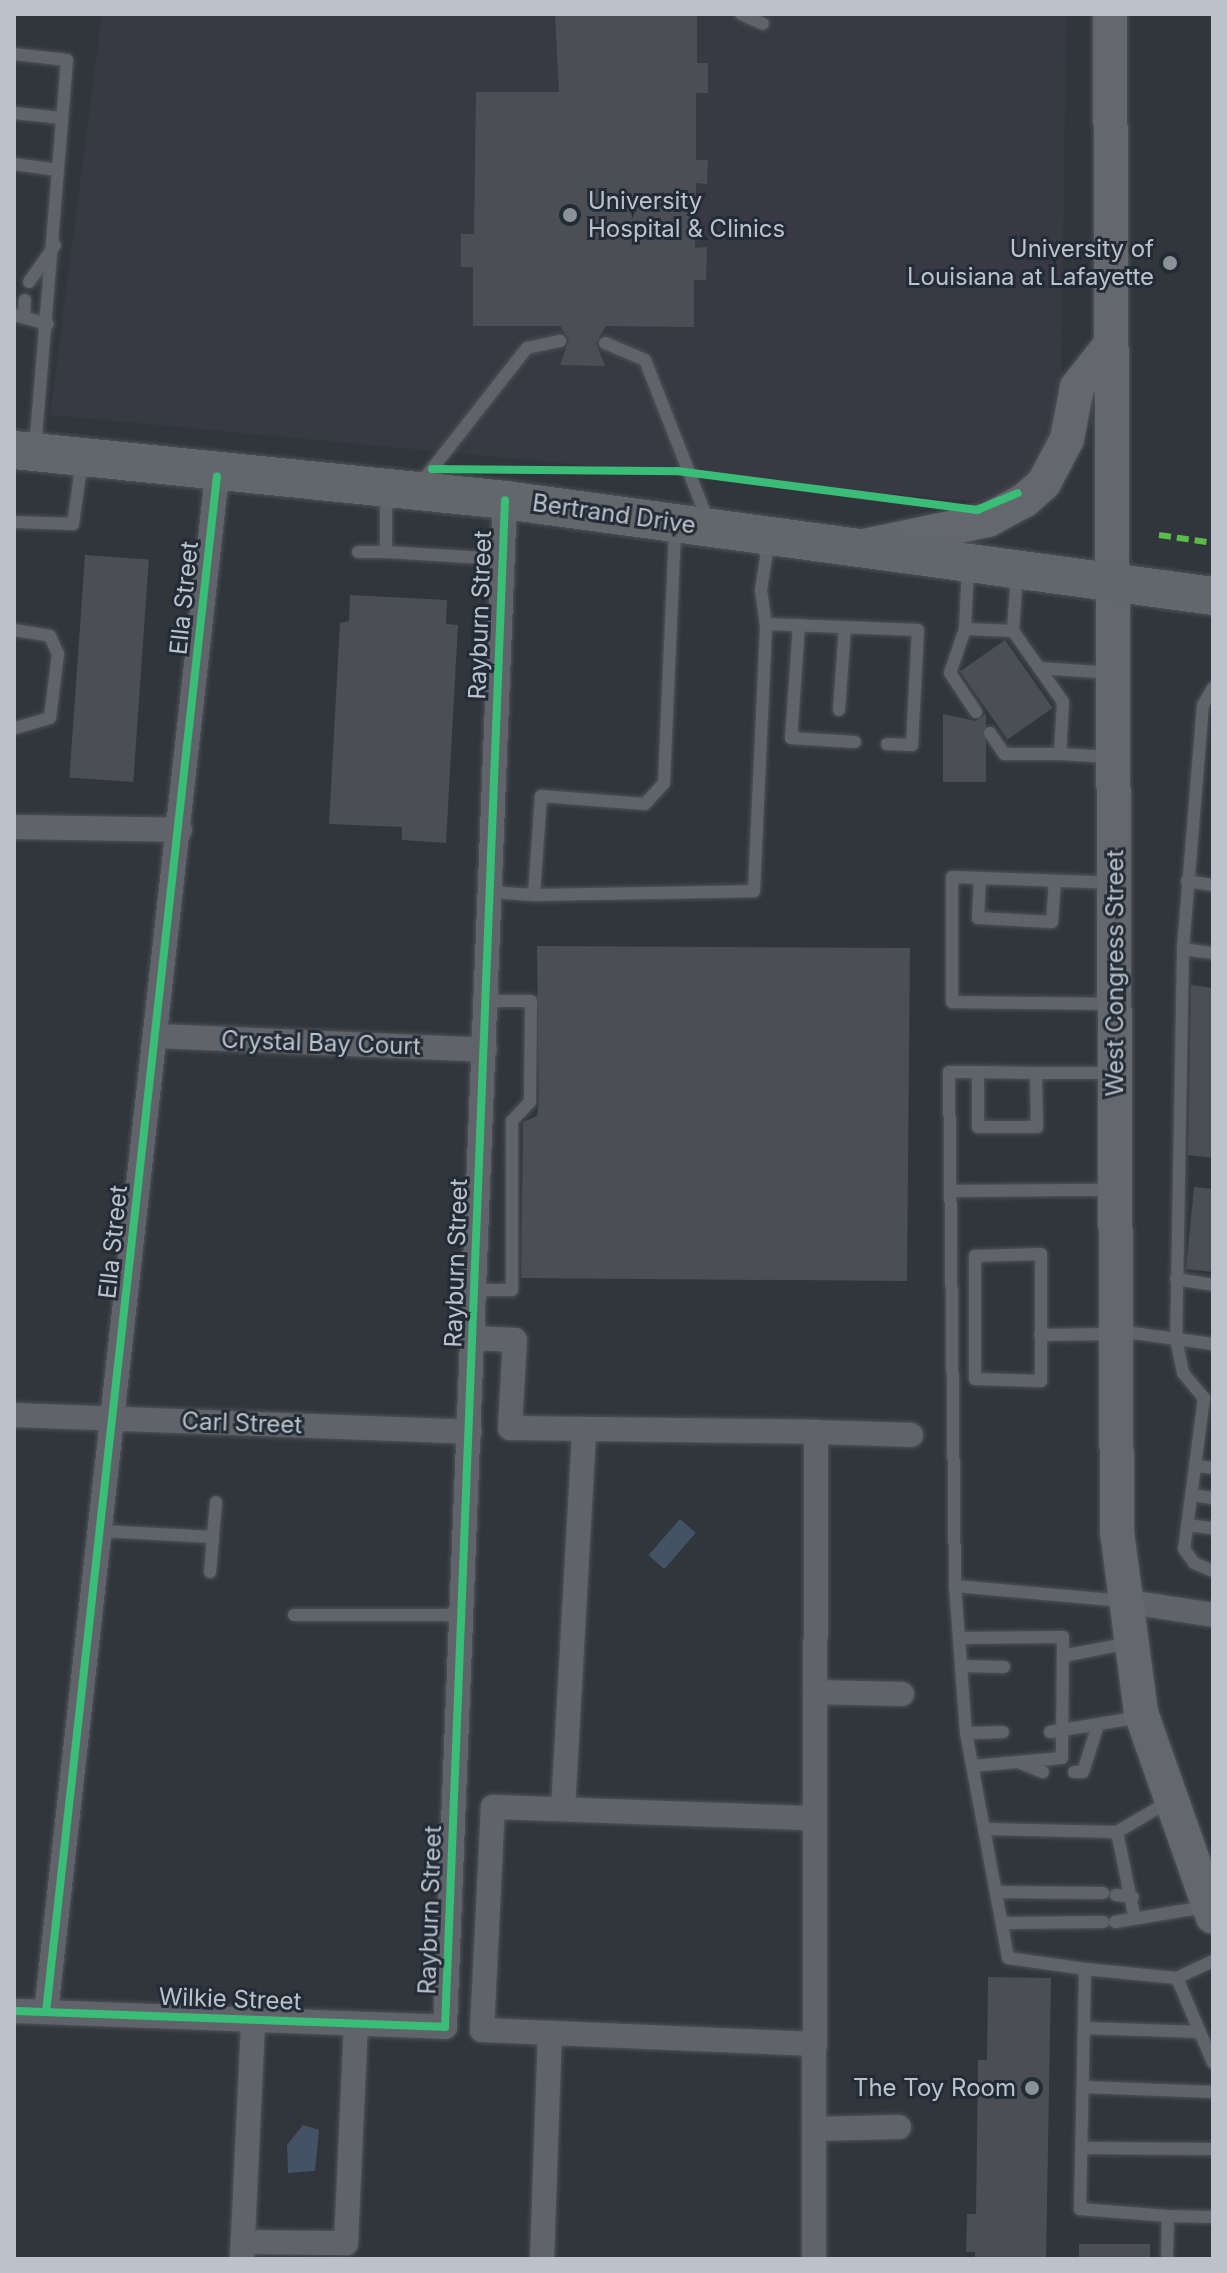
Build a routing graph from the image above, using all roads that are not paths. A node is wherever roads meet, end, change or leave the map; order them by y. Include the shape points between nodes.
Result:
1 (741, 14) edge
2 (1110, 14) edge
3 (763, 24) dead end
4 (14, 54) edge
5 (14, 113) edge
6 (62, 118) junction
7 (14, 164) edge
8 (58, 170) junction
9 (56, 243) junction
10 (29, 282) dead end
11 (25, 300) dead end
12 (19, 316) edge
13 (48, 324) junction
14 (560, 341) dead end
15 (605, 343) dead end
16 (1111, 344) junction
17 (19, 452) edge
18 (82, 461) junction
19 (217, 476) junction
20 (400, 491) junction
21 (505, 500) junction
22 (14, 522) edge
23 (692, 525) junction
24 (769, 535) junction
25 (859, 547) junction
26 (358, 552) dead end
27 (386, 552) junction
28 (501, 559) junction
29 (968, 563) junction
30 (1017, 570) junction
31 (1111, 583) junction
32 (1213, 596) edge
33 (766, 624) junction
34 (799, 625) junction
35 (845, 627) junction
36 (965, 629) junction
37 (14, 630) edge
38 (1013, 631) junction
39 (1039, 668) junction
40 (1113, 673) junction
41 (1213, 688) edge
42 (839, 710) dead end
43 (976, 712) dead end
44 (14, 728) edge
45 (990, 733) dead end
46 (855, 742) dead end
47 (887, 744) dead end
48 (1060, 754) junction
49 (1114, 758) junction
50 (14, 827) edge
51 (180, 830) junction
52 (980, 878) junction
53 (1055, 881) junction
54 (1187, 881) junction
55 (1116, 883) junction
56 (1213, 885) edge
57 (490, 892) junction
58 (534, 895) junction
59 (1183, 949) junction
60 (1213, 953) edge
61 (487, 1001) junction
62 (1116, 1004) junction
63 (157, 1036) junction
64 (485, 1050) junction
65 (978, 1072) junction
66 (1036, 1073) junction
67 (1116, 1073) junction
68 (482, 1121) junction
69 (512, 1121) junction
70 (1115, 1189) junction
71 (951, 1191) junction
72 (1176, 1279) junction
73 (1213, 1285) edge
74 (475, 1290) junction
75 (1114, 1333) junction
76 (1040, 1335) junction
77 (473, 1338) junction
78 (1176, 1339) junction
79 (1213, 1344) edge
80 (1209, 1399) edge
81 (14, 1415) edge
82 (114, 1418) junction
83 (1207, 1429) edge
84 (584, 1431) junction
85 (470, 1432) junction
86 (816, 1432) junction
87 (911, 1435) dead end
88 (1195, 1466) junction
89 (1213, 1468) edge
90 (1191, 1495) junction
91 (1213, 1498) edge
92 (216, 1502) dead end
93 (1187, 1525) junction
94 (1211, 1528) edge
95 (101, 1531) junction
96 (213, 1537) junction
97 (1213, 1571) edge
98 (210, 1572) dead end
99 (955, 1586) junction
100 (1123, 1601) junction
101 (294, 1615) dead end
102 (462, 1615) junction
103 (1213, 1615) edge
104 (960, 1638) junction
105 (1129, 1643) junction
106 (1059, 1663) junction
107 (961, 1666) junction
108 (1004, 1667) dead end
109 (815, 1692) junction
110 (902, 1694) dead end
111 (1143, 1717) junction
112 (1097, 1728) junction
113 (1003, 1732) dead end
114 (1056, 1732) junction
115 (966, 1733) junction
116 (1018, 1762) junction
117 (972, 1766) junction
118 (1043, 1772) dead end
119 (1074, 1772) dead end
120 (1168, 1802) junction
121 (454, 1805) junction
122 (493, 1807) junction
123 (563, 1809) junction
124 (815, 1818) junction
125 (985, 1829) junction
126 (1117, 1832) junction
127 (996, 1892) junction
128 (1133, 1897) junction
129 (1211, 1912) edge
130 (1134, 1915) junction
131 (1002, 1923) junction
132 (449, 1932) junction
133 (487, 1934) junction
134 (1213, 1961) edge
135 (1085, 1969) junction
136 (1177, 1978) junction
137 (14, 2011) edge
138 (46, 2012) junction
139 (253, 2020) junction
140 (356, 2024) junction
141 (445, 2027) joint
142 (1084, 2028) junction
143 (1200, 2032) junction
144 (550, 2033) junction
145 (814, 2044) junction
146 (1213, 2063) edge
147 (1083, 2087) junction
148 (1213, 2092) edge
149 (899, 2127) dead end
150 (814, 2129) junction
151 (1082, 2148) junction
152 (1213, 2149) edge
153 (1168, 2216) junction
154 (1213, 2217) edge
155 (243, 2251) edge
156 (542, 2259) edge
157 (814, 2259) edge
158 (1167, 2259) edge

1 - 3 lane
2 - 16 main road, West Congress Street
4 - 6 lane via 67,60
5 - 6 lane
6 - 8 lane
7 - 8 lane
8 - 9 lane
9 - 10 lane
9 - 13 lane
11 - 12 lane
12 - 13 lane
13 - 17 lane
14 - 20 lane via 527,348
15 - 23 lane via 645,360
16 - 25 main road via 1077,387 1067,439 1044,483 1025,500 988,520
16 - 31 main road, West Congress Street
17 - 18 main road, Bertrand Drive
18 - 19 main road, Bertrand Drive
18 - 22 lane via 73,524
19 - 20 main road, Bertrand Drive
19 - 51 street, Ella Street
20 - 21 main road, Bertrand Drive
20 - 27 lane
21 - 23 main road, Bertrand Drive
21 - 28 street, Rayburn Street
23 - 24 main road, Bertrand Drive
23 - 58 lane via 664,783 645,804 541,796
24 - 25 main road, Bertrand Drive
24 - 33 lane via 761,590
25 - 29 main road, Bertrand Drive
26 - 27 lane
27 - 28 lane
28 - 57 street, Rayburn Street
29 - 30 main road, Bertrand Drive
29 - 36 lane
30 - 31 main road, Bertrand Drive
30 - 38 lane
31 - 32 main road, Bertrand Drive
31 - 40 main road, West Congress Street
33 - 34 lane
33 - 58 lane via 754,891
34 - 35 lane
34 - 46 lane via 791,738
35 - 42 lane
35 - 47 lane via 918,630 912,745
36 - 38 lane
36 - 43 lane via 950,673 967,690
37 - 44 lane via 50,636 58,654 50,718
38 - 39 lane via 1022,654
39 - 40 lane
39 - 48 lane via 1043,685 1063,702
40 - 49 main road, West Congress Street
41 - 54 lane via 1203,705
45 - 48 lane via 1004,754
48 - 49 lane
49 - 55 main road, West Congress Street
50 - 51 street
51 - 63 street, Ella Street
52 - 53 lane
52 - 53 lane via 978,918 1052,922
52 - 62 lane via 952,877 952,1002
53 - 55 lane
54 - 56 lane
54 - 59 lane
55 - 62 main road, West Congress Street
57 - 58 lane
57 - 61 street, Rayburn Street
59 - 60 lane
59 - 72 lane
61 - 64 street, Rayburn Street
61 - 69 lane via 531,1001 530,1102
62 - 67 main road, West Congress Street
63 - 64 street, Crystal Bay Court
63 - 82 street, Ella Street
64 - 68 street, Rayburn Street
65 - 66 lane
65 - 66 lane via 978,1127 1037,1127
65 - 71 lane via 949,1072
66 - 67 lane
67 - 70 main road, West Congress Street
68 - 69 lane
68 - 74 street, Rayburn Street
69 - 74 lane via 512,1290
70 - 71 lane
70 - 75 main road, West Congress Street
71 - 99 lane
72 - 73 lane
72 - 78 lane
74 - 77 street, Rayburn Street
75 - 76 lane
75 - 78 lane
75 - 100 main road, West Congress Street
76 - 76 lane via 1041,1254 975,1256 975,1379 1041,1381
77 - 84 street via 515,1340 510,1428
77 - 85 street, Rayburn Street
78 - 79 lane
78 - 80 lane via 1183,1373
80 - 83 lane
81 - 82 street, Carl Street
82 - 85 street, Carl Street
82 - 95 street, Ella Street
83 - 88 lane
84 - 86 street
84 - 123 street
85 - 102 street, Rayburn Street
86 - 87 street
86 - 109 street
88 - 89 lane
88 - 90 lane
90 - 91 lane
90 - 93 lane
92 - 96 lane
93 - 94 lane
93 - 97 lane via 1184,1549
95 - 96 lane
95 - 138 street, Ella Street
96 - 98 lane
99 - 100 lane
99 - 104 lane
100 - 103 street
100 - 105 main road, West Congress Street
101 - 102 lane
102 - 121 street, Rayburn Street
104 - 106 lane via 1063,1637
104 - 107 lane
105 - 106 lane
105 - 111 main road, West Congress Street
106 - 114 lane
107 - 108 lane
107 - 115 lane
109 - 110 street
109 - 124 street
111 - 112 lane
111 - 120 main road, West Congress Street
112 - 114 lane
112 - 119 lane via 1083,1772
113 - 115 lane
114 - 116 lane via 1062,1758
115 - 117 lane
116 - 117 lane
116 - 118 lane
117 - 125 lane
120 - 126 lane
120 - 129 main road, West Congress Street
121 - 122 street
121 - 132 street, Rayburn Street
122 - 123 street
122 - 133 street
123 - 124 street
124 - 145 street
125 - 126 lane
125 - 127 lane
126 - 128 lane
127 - 128 lane
127 - 131 lane
128 - 130 lane
129 - 130 lane via 1163,1919
130 - 131 lane via 1109,1922
131 - 135 lane via 1008,1958
132 - 133 street
132 - 141 street, Rayburn Street
133 - 144 street via 482,2030
134 - 136 lane
135 - 136 lane
135 - 142 lane
136 - 143 lane
137 - 138 street, Wilkie Street
138 - 139 street, Wilkie Street
139 - 140 street, Wilkie Street
139 - 155 street
140 - 141 street, Wilkie Street
140 - 155 street via 346,2243
142 - 143 lane
142 - 147 lane
143 - 146 lane
144 - 145 street
144 - 156 street
145 - 150 street
147 - 148 lane
147 - 151 lane
149 - 150 street
150 - 157 street
151 - 152 lane
151 - 153 lane via 1080,2209
153 - 154 lane
153 - 158 lane

